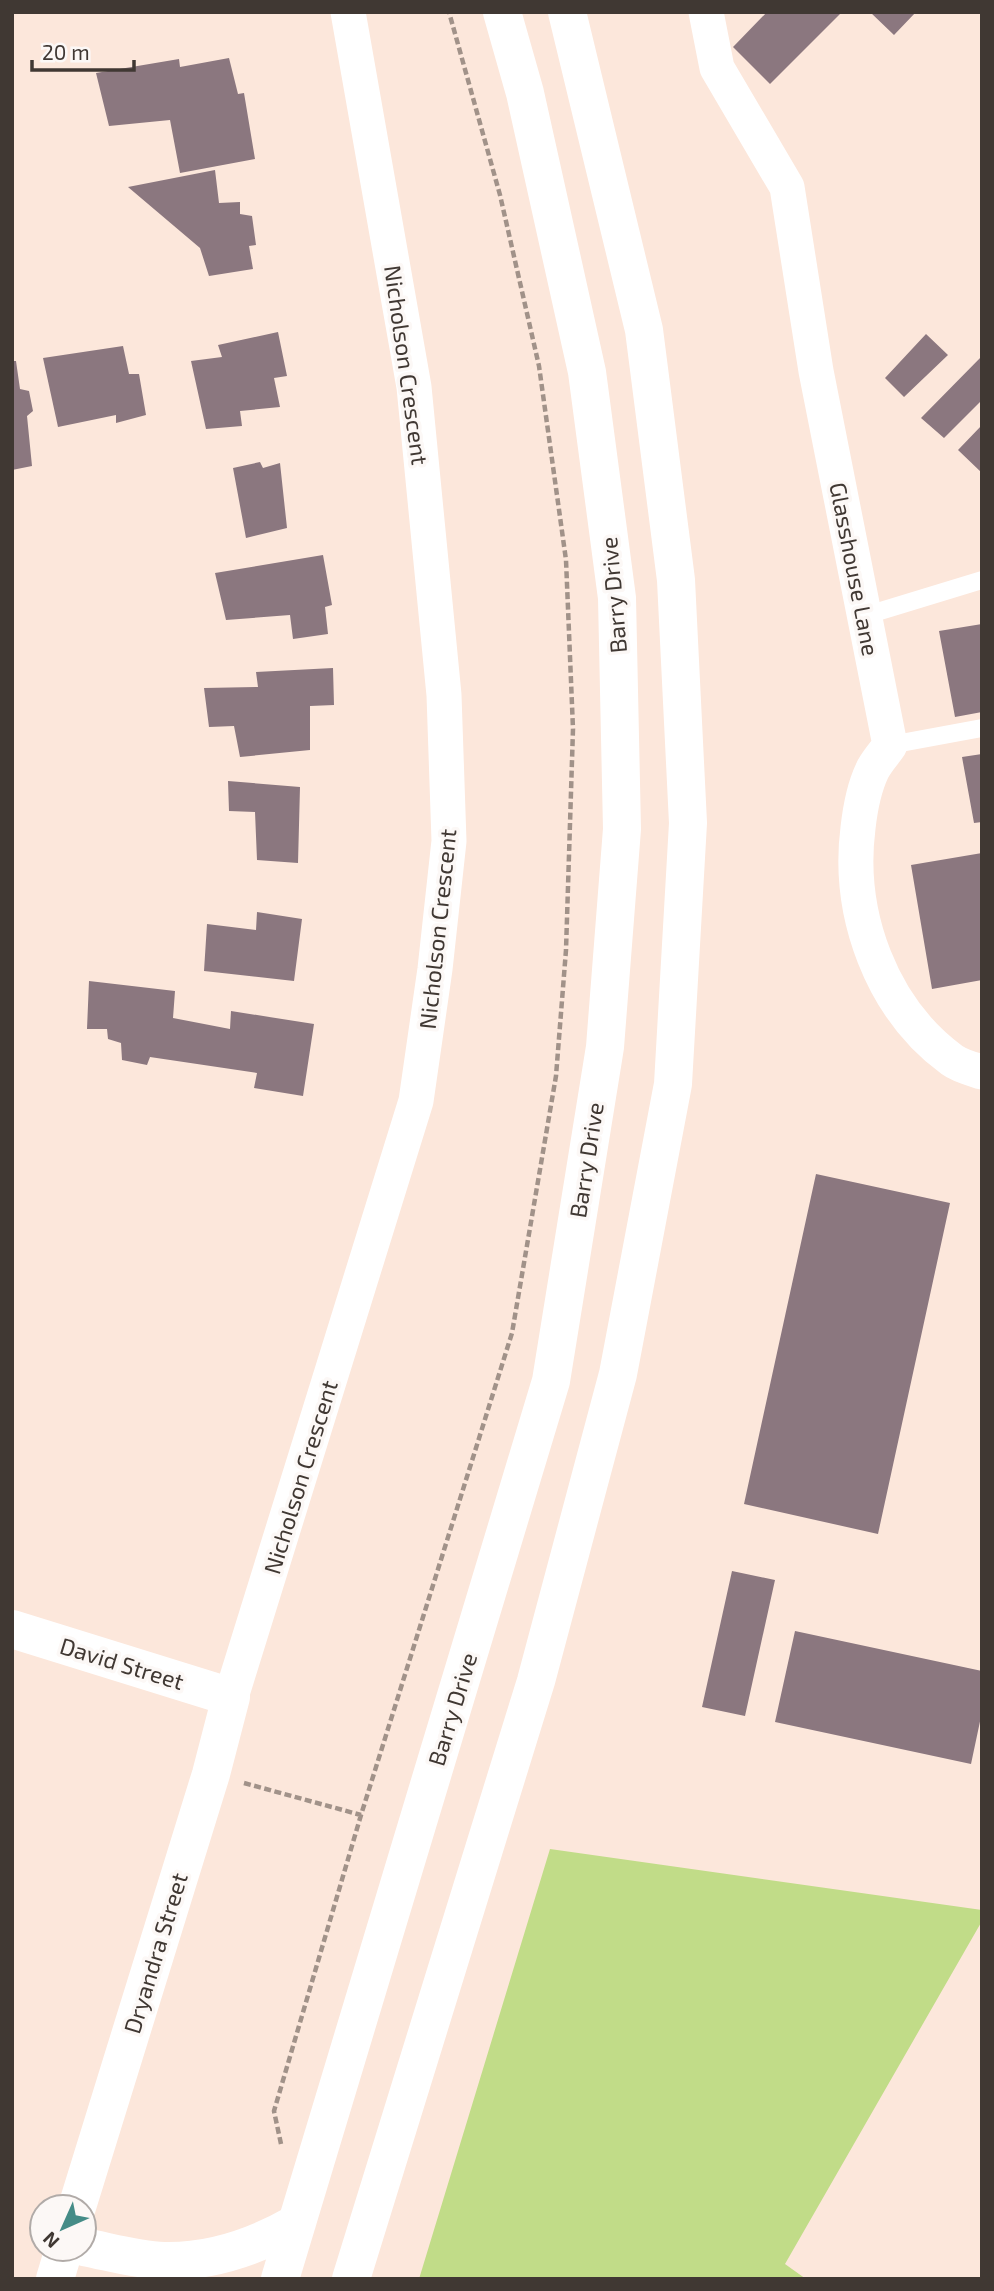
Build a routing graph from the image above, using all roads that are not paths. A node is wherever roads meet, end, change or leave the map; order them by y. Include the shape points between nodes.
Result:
1 (348, 12) edge
2 (502, 12) edge
3 (567, 12) edge
4 (713, 18) edge
5 (982, 580) edge
6 (864, 616) junction
7 (982, 728) edge
8 (890, 745) junction
9 (982, 1072) edge
10 (12, 1629) edge
11 (231, 1698) junction
12 (81, 2193) edge
13 (298, 2223) junction
14 (98, 2250) edge
15 (98, 2254) edge
16 (155, 2279) edge
17 (280, 2279) edge
18 (351, 2279) edge

1 - 11 street, Nicholson Crescent via 414,387 444,695 449,841 416,1101
2 - 13 main road, Barry Drive via 525,93 587,372 617,598 622,829 605,1046 551,1381
3 - 18 main road via 644,330 676,580 688,823 673,1084 618,1374 536,1681
4 - 6 street, Glasshouse Lane via 717,68 787,187 816,371
5 - 6 lane
6 - 8 street, Glasshouse Lane
7 - 8 lane
8 - 9 street via 872,772 860,810 856,891 864,930 898,1003 954,1061
10 - 11 main road, David Street
11 - 12 main road, Dryandra Street
13 - 14 main road via 257,2243 202,2259 162,2261
13 - 17 main road, Barry Drive
15 - 16 main road

